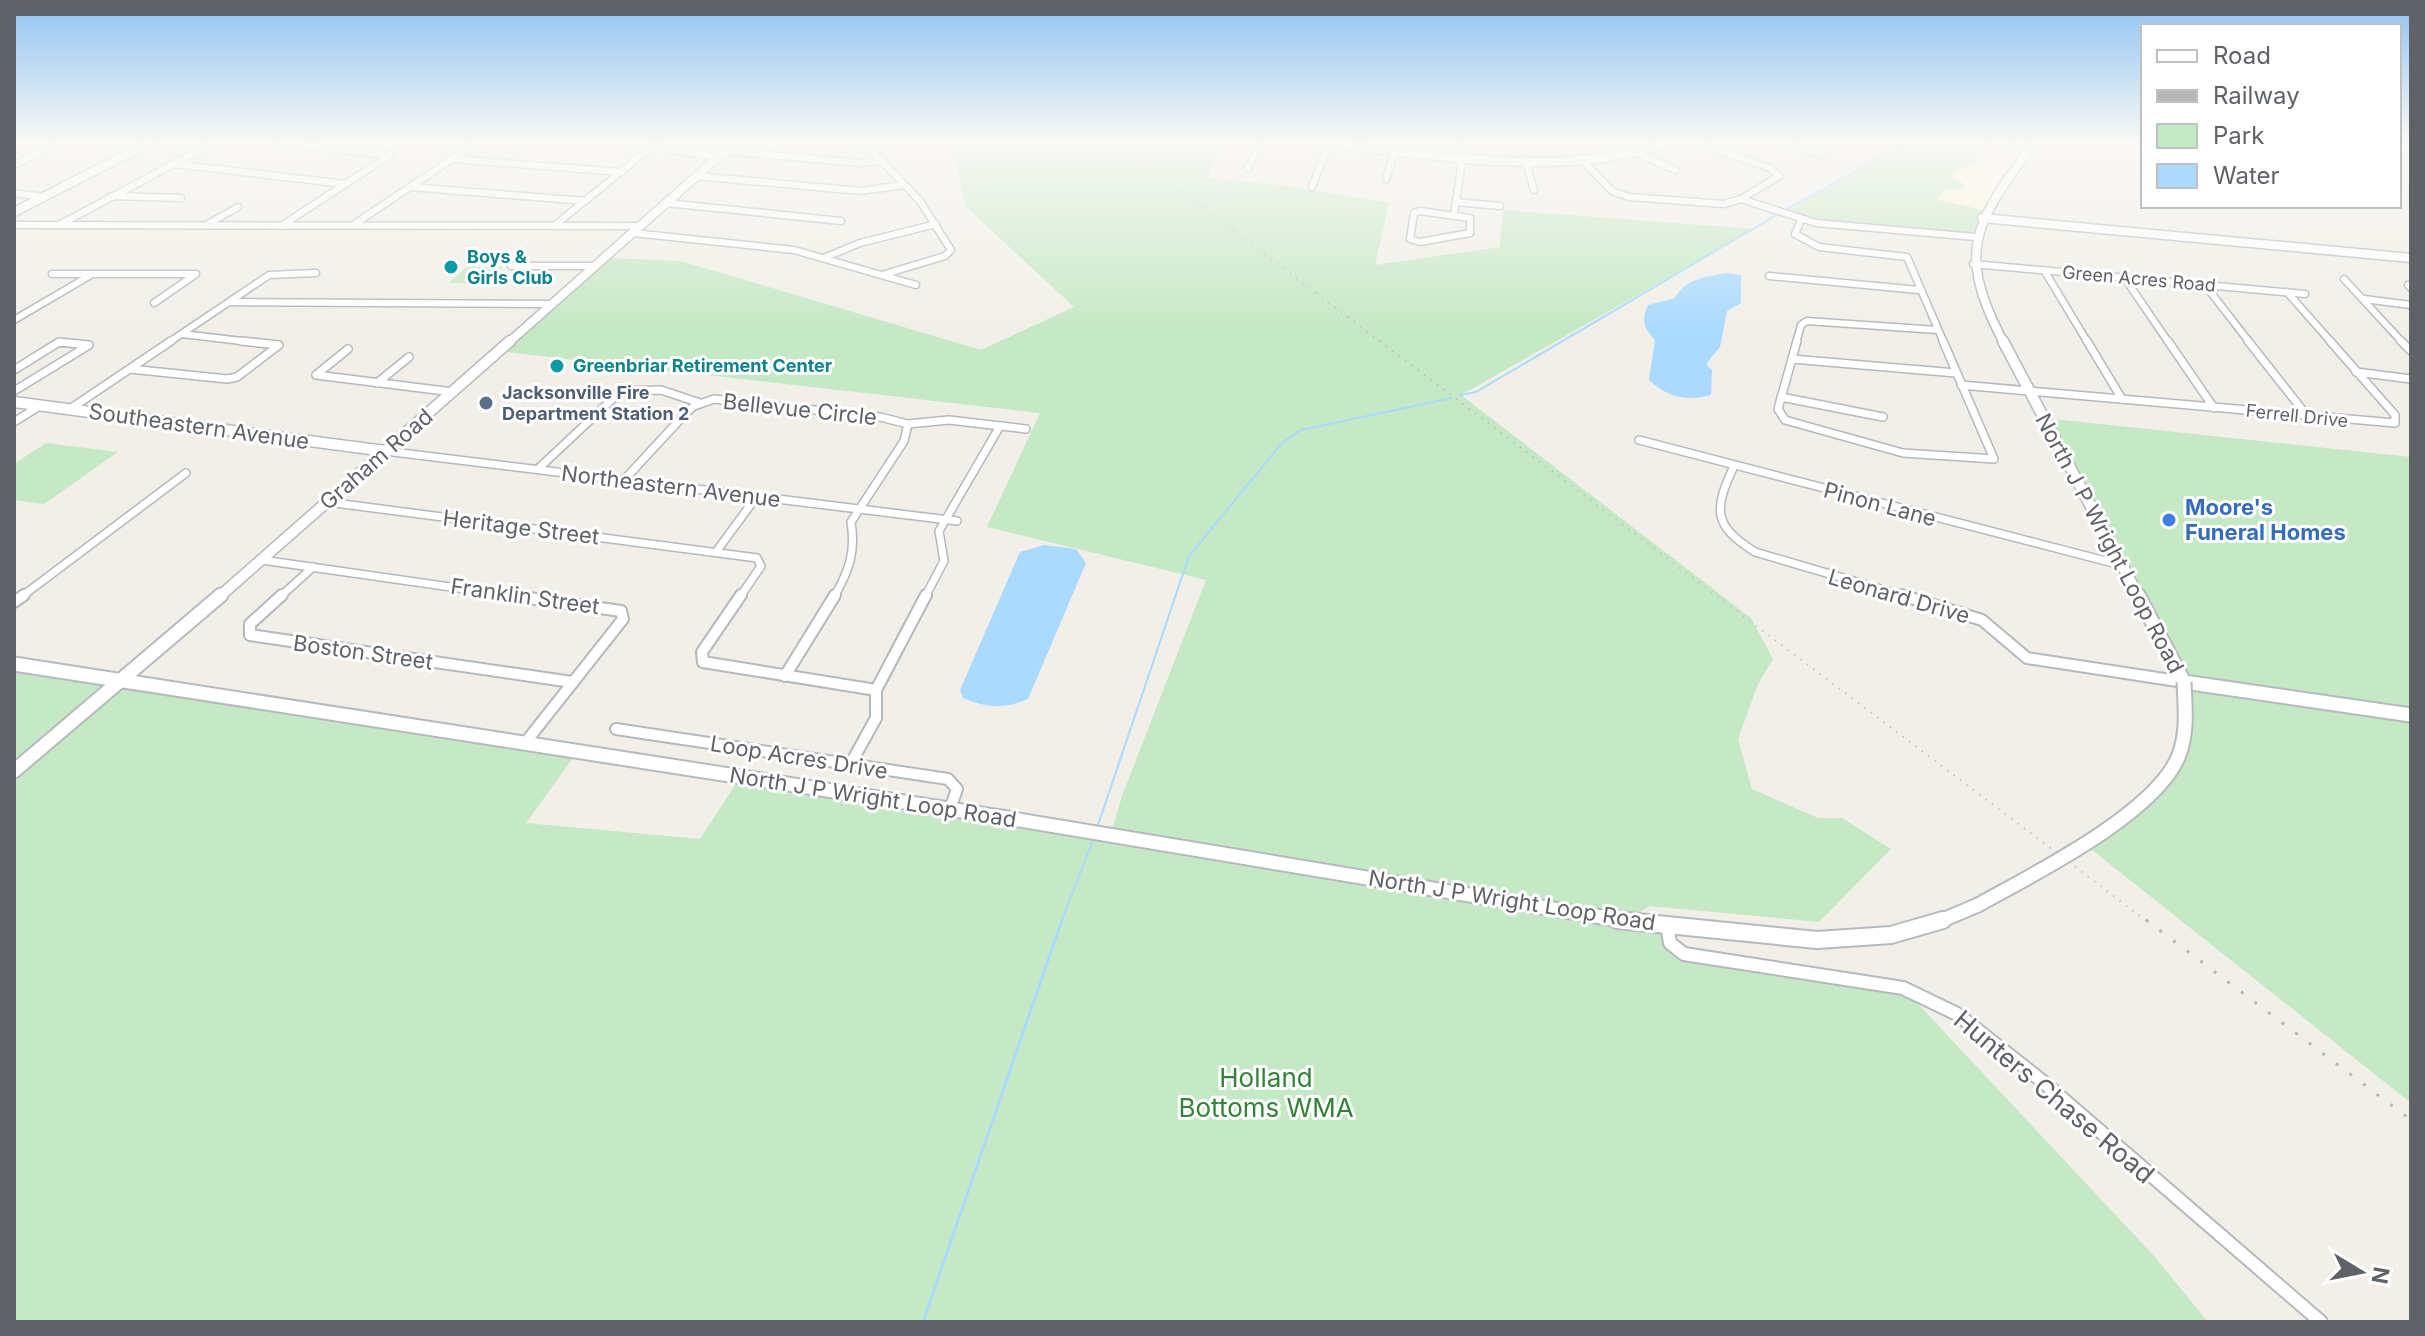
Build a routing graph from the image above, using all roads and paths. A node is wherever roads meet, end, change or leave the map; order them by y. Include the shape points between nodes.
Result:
1 (89, 205) edge
2 (312, 205) edge
3 (383, 205) edge
4 (580, 205) edge
5 (663, 205) edge
6 (689, 205) edge
7 (920, 205) edge
8 (1455, 205) edge
9 (1493, 205) edge
10 (1759, 205) edge
11 (1991, 205) edge
12 (1500, 206) dead end
13 (238, 207) dead end
14 (1454, 214) junction
15 (1982, 218) junction
16 (1801, 220) junction
17 (841, 221) dead end
18 (936, 224) junction
19 (14, 225) edge
20 (60, 225) junction
21 (205, 225) junction
22 (281, 226) junction
23 (352, 226) junction
24 (554, 226) junction
25 (637, 230) junction
26 (1975, 237) junction
27 (826, 257) junction
28 (2411, 258) edge
29 (1973, 264) junction
30 (511, 266) dead end
31 (595, 266) junction
32 (2044, 270) junction
33 (316, 273) dead end
34 (52, 274) dead end
35 (92, 274) junction
36 (885, 274) junction
37 (1769, 276) dead end
38 (2124, 277) junction
39 (2344, 279) dead end
40 (916, 285) dead end
41 (2205, 285) junction
42 (1919, 290) junction
43 (2287, 292) junction
44 (2305, 294) dead end
45 (2364, 299) junction
46 (232, 302) junction
47 (154, 303) dead end
48 (551, 304) junction
49 (2411, 305) edge
50 (14, 320) edge
51 (1937, 330) junction
52 (182, 334) junction
53 (348, 349) dead end
54 (2411, 351) edge
55 (409, 357) dead end
56 (1792, 359) junction
57 (130, 369) junction
58 (14, 370) edge
59 (2356, 372) junction
60 (1956, 373) junction
61 (2411, 379) edge
62 (377, 383) junction
63 (1961, 385) junction
64 (2029, 389) junction
65 (14, 391) edge
66 (453, 392) junction
67 (1781, 397) junction
68 (2122, 399) junction
69 (14, 402) edge
70 (700, 403) junction
71 (41, 405) junction
72 (2214, 408) junction
73 (70, 409) junction
74 (1883, 417) dead end
75 (2308, 417) junction
76 (14, 422) edge
77 (908, 424) junction
78 (1000, 426) junction
79 (1026, 429) dead end
80 (1639, 440) dead end
81 (385, 451) junction
82 (1734, 466) junction
83 (538, 469) junction
84 (186, 473) dead end
85 (624, 480) junction
86 (757, 496) junction
87 (327, 502) junction
88 (859, 509) junction
89 (944, 519) junction
90 (957, 521) dead end
91 (716, 552) junction
92 (262, 560) junction
93 (2121, 565) junction
94 (313, 567) junction
95 (14, 602) edge
96 (14, 664) edge
97 (785, 676) junction
98 (120, 680) junction
99 (572, 682) junction
100 (2184, 682) junction
101 (876, 690) junction
102 (2411, 715) edge
103 (616, 729) dead end
104 (525, 743) junction
105 (850, 765) junction
106 (14, 771) edge
107 (950, 809) junction
108 (1667, 924) junction
109 (2321, 1322) edge

1 - 20 street
2 - 22 street
3 - 23 street
4 - 24 street
5 - 25 main road, Graham Road
6 - 17 street
7 - 18 street
8 - 14 street
9 - 12 street
10 - 16 street
11 - 15 main road, North J P Wright Loop Road
13 - 21 street
14 - 14 street via 1414,213 1410,239 1467,236 1472,221
15 - 26 main road, North J P Wright Loop Road
15 - 28 main road
16 - 26 street
16 - 42 street via 1795,234 1810,244 1907,257
18 - 27 street
18 - 36 street via 950,253
19 - 20 street
20 - 21 street
21 - 22 street
22 - 23 street
23 - 24 street
24 - 25 street
25 - 27 street
25 - 31 main road, Graham Road
26 - 29 main road, North J P Wright Loop Road
27 - 36 street
29 - 32 street, Green Acres Road
29 - 64 main road, North J P Wright Loop Road via 1986,306
30 - 31 street
31 - 48 main road, Graham Road
32 - 38 street, Green Acres Road
32 - 68 street
33 - 46 street via 269,275
34 - 35 street
35 - 47 street via 196,274
35 - 50 street
36 - 40 street
37 - 42 street
38 - 41 street, Green Acres Road
38 - 72 street
39 - 45 street
41 - 43 street, Green Acres Road
41 - 75 street
42 - 51 street
43 - 44 street, Green Acres Road
43 - 59 street, Ferrell Drive
45 - 49 street
45 - 54 street
46 - 48 street
46 - 52 street
48 - 66 main road, Graham Road
51 - 56 street via 1807,321 1801,325
51 - 60 street
52 - 57 street
52 - 57 street via 279,345 235,378
53 - 62 street via 316,374
55 - 62 street
56 - 60 street
56 - 67 street
57 - 73 street
58 - 65 street via 59,342 89,345
59 - 61 street
59 - 75 street, Ferrell Drive via 2395,415 2395,423
60 - 63 street
62 - 66 street
63 - 64 street, Ferrell Drive
63 - 67 street via 1994,459 1903,453 1794,424 1779,415
64 - 68 street, Ferrell Drive
64 - 93 main road, North J P Wright Loop Road
66 - 81 main road, Graham Road
67 - 74 street
68 - 72 street, Ferrell Drive
69 - 71 main road, Southeastern Avenue
70 - 77 street, Bellevue Circle via 728,399
70 - 83 street via 674,393 621,391
70 - 85 street, Bellevue Circle
71 - 73 main road, Southeastern Avenue
71 - 76 street
72 - 75 street, Ferrell Drive
73 - 81 main road, Southeastern Avenue
77 - 78 street via 949,420
77 - 88 street, Bellevue Circle via 904,441
78 - 79 street
78 - 89 street
80 - 82 street, Pinon Lane
81 - 83 street, Northeastern Avenue
81 - 87 main road, Graham Road
82 - 93 street, Pinon Lane
82 - 100 street, Leonard Drive via 1717,512 1727,532 1755,552 1973,616 2027,658
83 - 85 street, Northeastern Avenue
84 - 95 street
85 - 86 street, Northeastern Avenue
86 - 88 street, Northeastern Avenue
86 - 91 street
87 - 91 street, Heritage Street
87 - 92 main road, Graham Road
88 - 89 street, Northeastern Avenue
88 - 97 street via 851,522 855,547 847,575
89 - 90 street, Northeastern Avenue
89 - 101 street via 938,538 944,561
91 - 97 street, Heritage Street via 757,558 761,566 702,652 703,662
92 - 94 street, Franklin Street
92 - 98 main road, Graham Road
93 - 100 main road, North J P Wright Loop Road
94 - 99 street, Franklin Street via 621,611 623,619
94 - 99 street, Boston Street via 250,624 250,635
96 - 98 main road, North J P Wright Loop Road
97 - 101 street
98 - 104 main road, North J P Wright Loop Road
98 - 106 main road, Graham Road
99 - 104 street, Franklin Street
100 - 102 main road
100 - 108 main road, North J P Wright Loop Road, bridge via 2184,741 2164,781 2134,809 1978,905 1923,928 1858,938 1788,938
101 - 105 street via 876,718
103 - 105 street, Loop Acres Drive
104 - 107 main road, North J P Wright Loop Road
105 - 107 street, Loop Acres Drive via 948,779 957,789
107 - 108 main road, North J P Wright Loop Road
108 - 109 street, Hunters Chase Road via 1670,943 1684,954 1903,988 1957,1014

